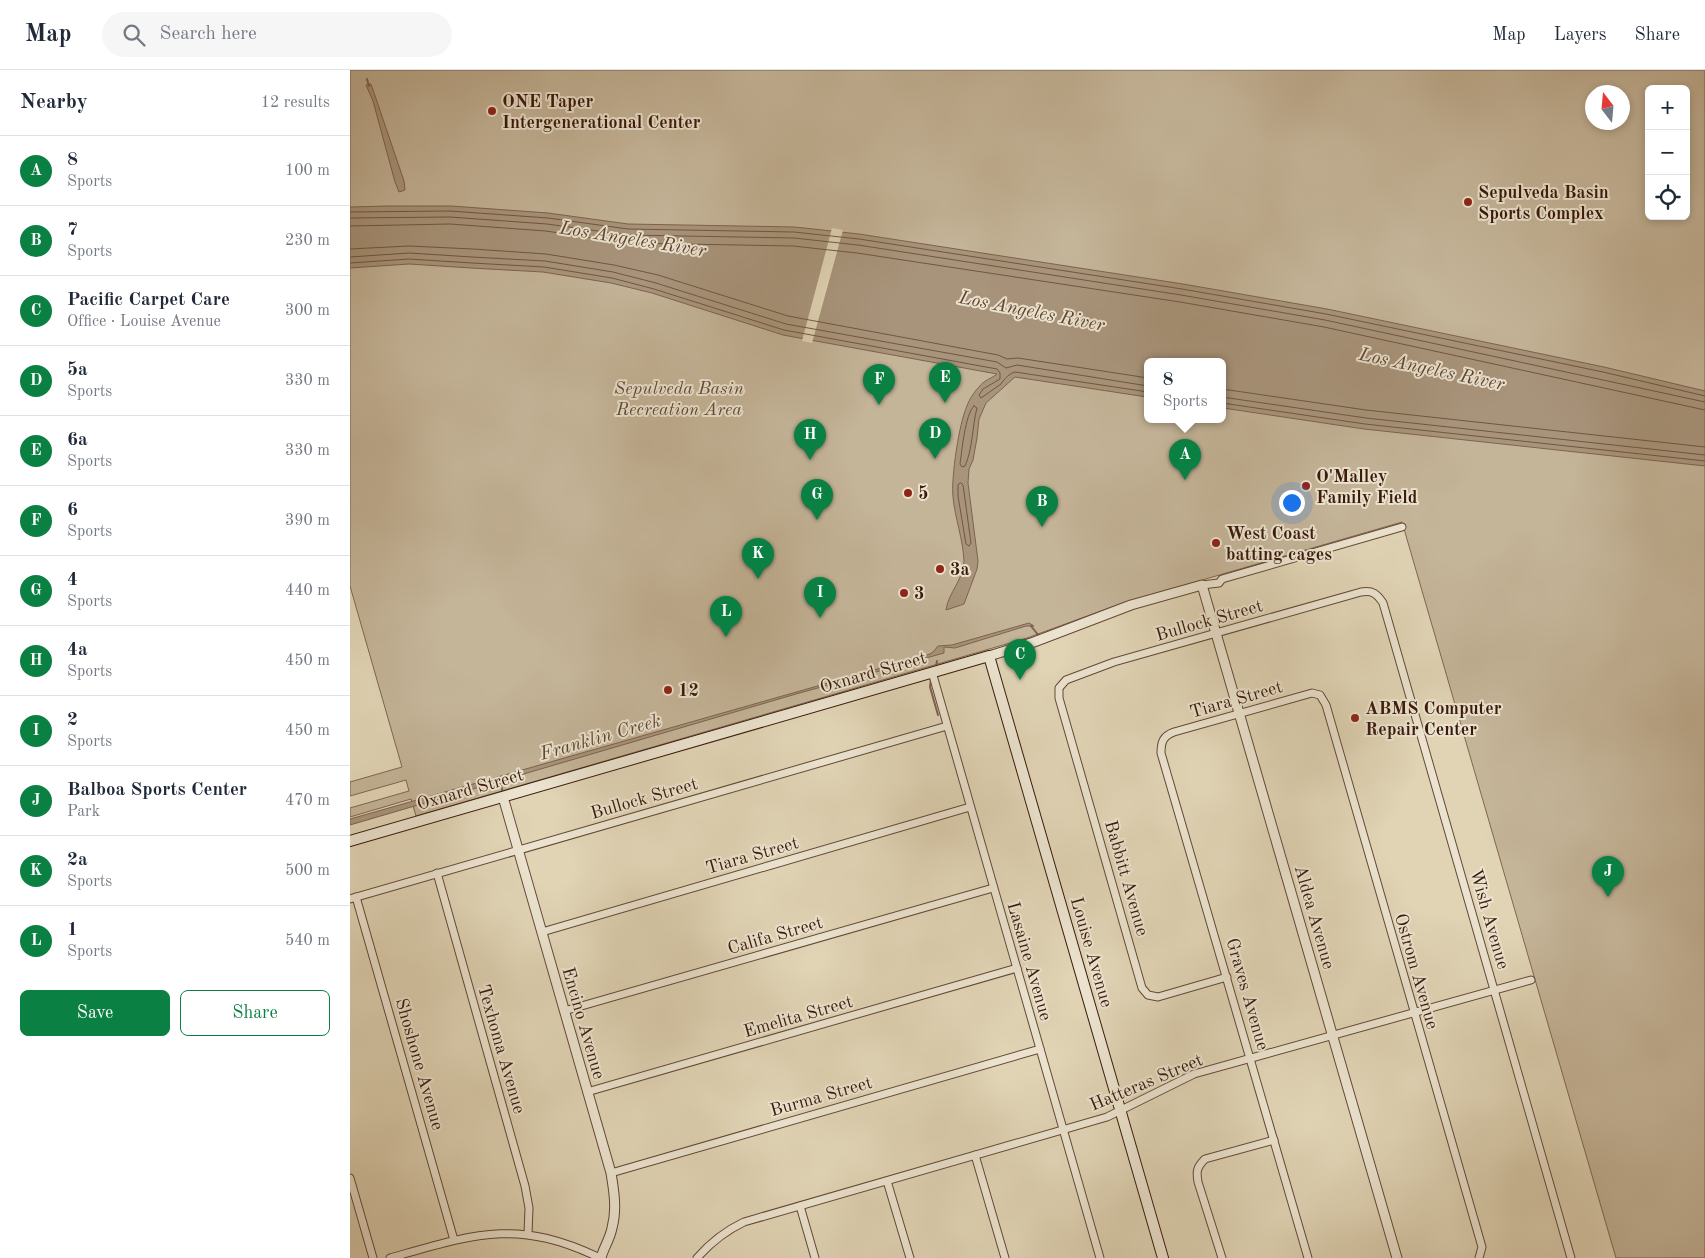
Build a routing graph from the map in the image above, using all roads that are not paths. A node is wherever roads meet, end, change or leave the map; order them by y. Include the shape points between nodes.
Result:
1 (1402, 527) dead end
2 (1202, 585) junction
3 (1373, 592) joint
4 (1216, 633) junction
5 (990, 656) junction
6 (932, 672) junction
7 (1058, 688) joint
8 (1320, 695) joint
9 (1240, 714) junction
10 (947, 726) junction
11 (1163, 739) joint
12 (503, 797) junction
13 (970, 807) junction
14 (350, 841) edge
15 (518, 850) junction
16 (437, 873) junction
17 (994, 888) junction
18 (353, 898) edge
19 (542, 932) junction
20 (1017, 968) junction
21 (1227, 977) junction
22 (1531, 980) dead end
23 (1495, 990) junction
24 (564, 1012) junction
25 (1414, 1013) junction
26 (1332, 1036) junction
27 (1040, 1048) junction
28 (1250, 1058) junction
29 (587, 1092) junction
30 (1121, 1112) junction
31 (1063, 1130) junction
32 (1274, 1140) junction
33 (975, 1155) junction
34 (611, 1172) junction
35 (350, 1178) edge
36 (887, 1181) junction
37 (800, 1206) junction
38 (528, 1234) junction
39 (454, 1240) junction
40 (1479, 1257) edge
41 (373, 1258) edge
42 (390, 1258) edge
43 (601, 1258) edge
44 (697, 1258) edge
45 (815, 1258) edge
46 (910, 1258) edge
47 (1005, 1258) edge
48 (1100, 1258) edge
49 (1163, 1258) edge
50 (1222, 1258) edge
51 (1308, 1258) edge
52 (1396, 1258) edge
53 (1571, 1258) edge

1 - 2 street, Oxnard Street
2 - 4 street, Aldea Avenue
2 - 5 street, Oxnard Street via 1131,606
3 - 4 street, Bullock Street via 1362,592
3 - 23 street, Wish Avenue via 1383,603
4 - 7 street, Bullock Street via 1114,662 1066,680
4 - 9 street, Aldea Avenue
5 - 6 main road, Oxnard Street
5 - 30 main road, Louise Avenue
6 - 10 street, Lasaine Avenue
6 - 12 main road, Oxnard Street
7 - 21 street, Babbitt Avenue via 1142,988 1148,995 1158,997
8 - 9 street, Tiara Street via 1312,693
8 - 25 street, Ostrom Avenue via 1326,705
9 - 11 street, Tiara Street via 1167,734
9 - 26 street, Aldea Avenue
10 - 13 street, Lasaine Avenue
10 - 15 street, Bullock Street
11 - 21 street, Graves Avenue via 1162,753
12 - 14 main road, Oxnard Street
12 - 15 street, Encino Avenue
13 - 17 street, Lasaine Avenue
13 - 19 street, Tiara Street
15 - 16 street, Bullock Street
15 - 19 street, Encino Avenue
16 - 18 street, Bullock Street
16 - 38 street, Texhoma Avenue via 525,1186 529,1208
17 - 20 street, Lasaine Avenue
17 - 24 street, Califa Street
18 - 39 street, Shoshone Avenue
19 - 24 street, Encino Avenue
20 - 27 street, Lasaine Avenue
20 - 29 street, Emelita Street
21 - 28 street, Graves Avenue
22 - 23 street, Hatteras Street
23 - 25 street, Hatteras Street
23 - 53 street, Wish Avenue
24 - 29 street, Encino Avenue
25 - 26 street, Hatteras Street
25 - 40 street, Ostrom Avenue via 1482,1247
26 - 28 street, Hatteras Street
26 - 52 street, Aldea Avenue
27 - 31 street, Lasaine Avenue
27 - 34 street, Burma Street
28 - 30 street, Hatteras Street via 1184,1078
28 - 32 street, Graves Avenue
29 - 34 street, Encino Avenue
30 - 31 street, Hatteras Street
30 - 49 main road, Louise Avenue
31 - 33 street, Hatteras Street
31 - 48 street, Lasaine Avenue
32 - 50 street via 1205,1159 1198,1165 1198,1182
32 - 51 street, Graves Avenue
33 - 36 street, Hatteras Street
33 - 47 street
34 - 43 street, Encino Avenue via 614,1219
35 - 41 street
36 - 37 street, Hatteras Street
36 - 46 street
37 - 44 street, Hatteras Street via 730,1229
37 - 45 street
38 - 39 street via 495,1233
38 - 43 street via 558,1241
39 - 42 street

